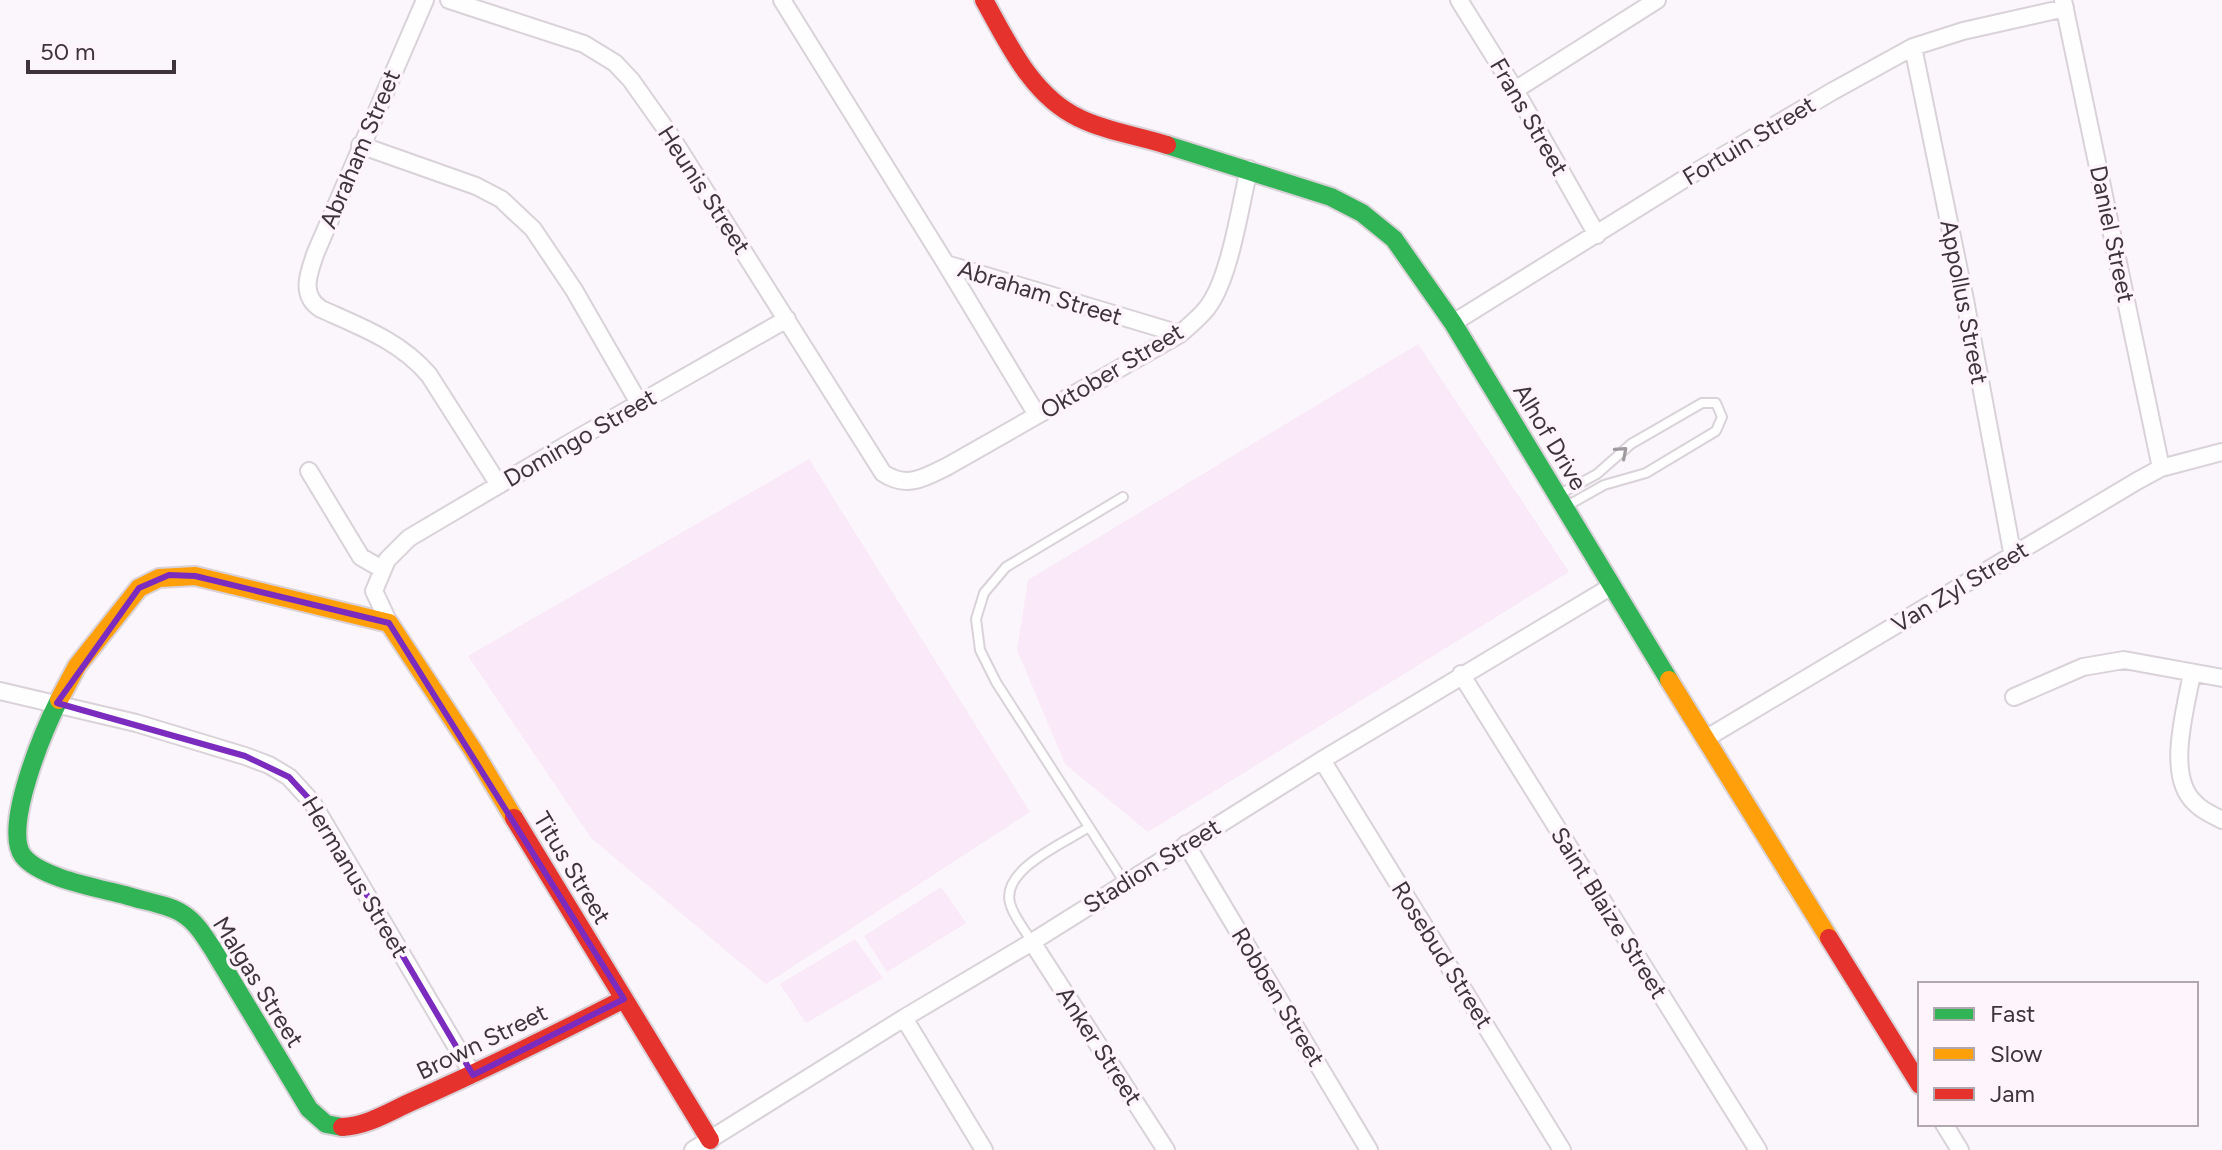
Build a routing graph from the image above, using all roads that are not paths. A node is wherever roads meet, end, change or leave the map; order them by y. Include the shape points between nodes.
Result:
1 (425, 0) edge
2 (449, 0) edge
3 (782, 0) edge
4 (984, 0) edge
5 (1459, 0) edge
6 (1657, 0) edge
7 (2064, 4) edge
8 (1913, 47) junction
9 (1515, 90) junction
10 (360, 145) junction
11 (1249, 169) junction
12 (1597, 235) junction
13 (946, 264) junction
14 (787, 319) junction
15 (1453, 323) junction
16 (1180, 334) junction
17 (639, 403) junction
18 (1037, 415) junction
19 (2222, 452) edge
20 (2161, 468) junction
21 (309, 471) dead end
22 (883, 473) joint
23 (499, 485) junction
24 (1123, 497) dead end
25 (1561, 501) junction
26 (2013, 557) junction
27 (382, 569) junction
28 (1612, 586) junction
29 (389, 623) junction
30 (2192, 673) junction
31 (1461, 674) junction
32 (2222, 678) edge
33 (0, 691) edge
34 (2014, 697) dead end
35 (57, 703) junction
36 (1705, 739) junction
37 (1322, 760) junction
38 (2222, 820) edge
39 (1089, 827) junction
40 (1186, 844) junction
41 (1125, 883) junction
42 (1032, 942) junction
43 (624, 999) junction
44 (904, 1018) junction
45 (473, 1075) junction
46 (1918, 1082) edge
47 (360, 1124) joint
48 (1945, 1126) edge
49 (702, 1145) edge
50 (984, 1150) edge
51 (1166, 1150) edge
52 (1369, 1150) edge
53 (1562, 1150) edge
54 (1758, 1150) edge
55 (1960, 1150) edge

1 - 10 street, Abraham Street
2 - 14 street, Heunis Street via 584,44 615,63 663,125
3 - 13 street, Abraham Street
4 - 11 street, Alhof Drive via 1022,66 1063,111
5 - 9 street, Frans Street
6 - 9 street
7 - 8 street, Fortuin Street
7 - 20 street, Daniel Street
8 - 12 street, Fortuin Street
8 - 26 street, Appollus Street
9 - 12 street, Frans Street
10 - 17 street via 501,199 550,253
10 - 23 street, Abraham Street via 316,252 307,282 310,300 399,346 417,361
11 - 15 street, Alhof Drive via 1331,197 1380,226 1416,267
11 - 16 street, Oktober Street via 1216,294
12 - 15 street, Fortuin Street
13 - 16 street, Abraham Street
13 - 18 street, Abraham Street
14 - 17 street, Domingo Street
14 - 22 street, Heunis Street
15 - 25 street, Alhof Drive
16 - 18 street, Oktober Street
17 - 23 street, Domingo Street
18 - 22 street, Oktober Street via 921,480 902,482
19 - 20 street, Van Zyl Street
20 - 26 street, Van Zyl Street
21 - 27 street via 361,557
23 - 27 street, Domingo Street via 409,538
24 - 39 lane via 1006,567 984,593 976,619 980,650 996,682
25 -> 25 lane via 1631,444 1702,403 1716,403 1722,417 1716,431 1646,473
25 - 28 street, Alhof Drive
26 - 36 street, Van Zyl Street
27 - 29 street, Titus Street via 374,591
28 - 31 street, Stadion Street
28 - 36 street, Alhof Drive
29 - 35 street via 195,576 152,578 126,602 77,666
29 - 43 street, Titus Street
30 - 32 street
30 - 34 street via 2150,663 2107,661
30 - 38 street via 2179,743 2184,789 2193,803
31 - 37 street, Stadion Street
31 - 54 street, Saint Blaize Street
33 - 35 street, Hermanus Street
35 - 45 street, Hermanus Street via 245,756 289,777 312,802
35 - 47 street, Malgas Street via 16,820 23,856 43,871 181,912 214,951 309,1109 328,1126
36 - 46 street, Alhof Drive
37 - 40 street, Stadion Street
37 - 53 street, Rosebud Street
39 - 41 lane
39 - 42 lane via 1027,865 1009,890 1010,904
40 - 41 street, Stadion Street
40 - 52 street, Robben Street
41 - 42 street, Stadion Street
42 - 44 street, Stadion Street
42 - 51 street, Anker Street
43 - 45 street, Brown Street
43 - 49 street, Titus Street
44 - 49 street, Stadion Street
44 - 50 street
45 - 47 street, Brown Street
48 - 55 street

